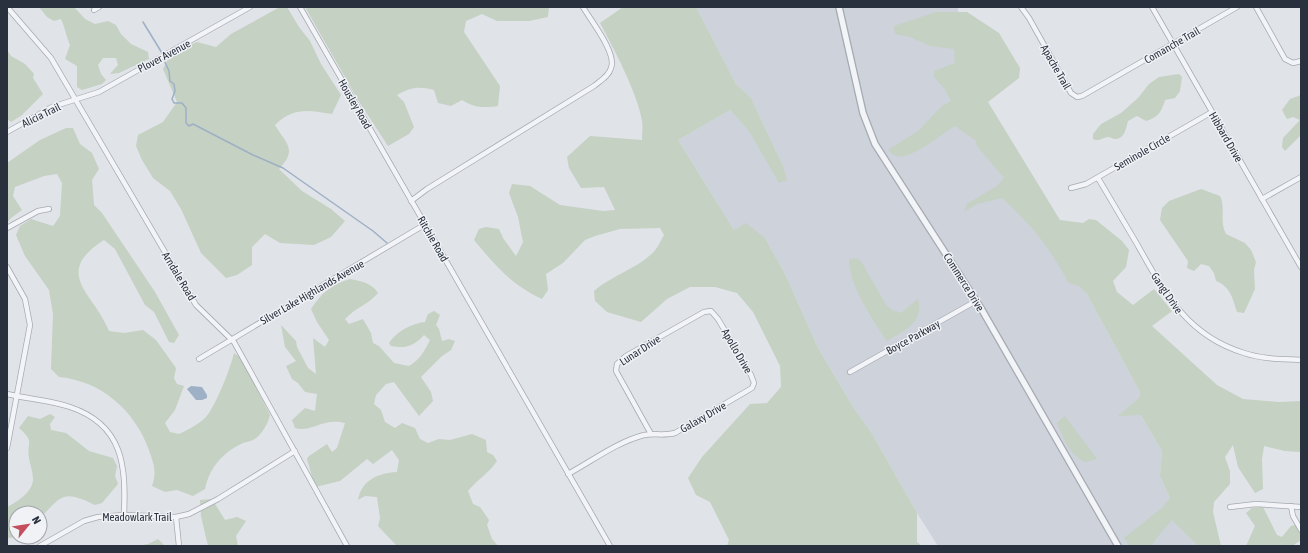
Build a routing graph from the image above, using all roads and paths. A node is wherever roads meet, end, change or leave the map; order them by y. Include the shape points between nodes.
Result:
1 (7, 7) edge
2 (99, 7) edge
3 (250, 7) edge
4 (300, 7) edge
5 (583, 7) edge
6 (839, 7) edge
7 (1020, 7) edge
8 (1152, 7) edge
9 (1237, 7) edge
10 (1256, 7) edge
11 (94, 10) dead end
12 (1173, 44) junction
13 (1301, 61) edge
14 (1106, 82) joint
15 (76, 100) junction
16 (1212, 112) junction
17 (7, 132) edge
18 (1301, 177) edge
19 (1098, 178) junction
20 (1071, 188) dead end
21 (1262, 199) junction
22 (411, 201) junction
23 (49, 210) dead end
24 (424, 225) junction
25 (7, 228) edge
26 (7, 267) edge
27 (1301, 267) edge
28 (976, 301) junction
29 (712, 312) joint
30 (232, 338) junction
31 (199, 359) dead end
32 (1301, 360) edge
33 (850, 372) dead end
34 (749, 391) joint
35 (7, 394) edge
36 (17, 396) junction
37 (651, 434) junction
38 (7, 448) edge
39 (295, 451) junction
40 (568, 474) junction
41 (1291, 506) junction
42 (1230, 507) dead end
43 (1301, 507) edge
44 (124, 515) junction
45 (176, 517) junction
46 (1301, 530) edge
47 (40, 546) edge
48 (179, 546) edge
49 (347, 546) edge
50 (610, 546) edge
51 (1118, 546) edge

1 - 15 street, Arndale Road via 46,50
2 - 11 street
3 - 15 street, Plover Avenue via 99,92
4 - 22 street, Housley Road
5 - 22 street via 611,55 612,65 608,75
6 - 28 street, Commerce Drive via 863,113 872,138
7 - 14 street, Apache Trail via 1029,18 1073,95 1082,96
8 - 12 street, Hibbard Drive
9 - 12 street, Comanche Trail
10 - 13 street via 1285,59 1293,63
12 - 14 street, Comanche Trail
12 - 16 street, Hibbard Drive
15 - 17 street, Alicia Trail via 45,110
15 - 30 street, Arndale Road via 196,305
16 - 19 street, Seminole Circle
16 - 21 street, Hibbard Drive
18 - 21 street
19 - 20 street, Seminole Circle
19 - 32 street, Gangl Drive via 1169,298 1193,326 1222,345 1244,354
21 - 27 street, Hibbard Drive
22 - 24 street, Ritchie Road
23 - 25 street via 38,211
24 - 30 street, Silver Lake Highlands Avenue
24 - 40 street, Ritchie Road
26 - 36 street via 25,299 30,319
28 - 33 street, Boyce Parkway
28 - 51 street, Commerce Drive
29 - 34 street, Apollo Drive via 751,375 754,383
29 - 37 street, Lunar Drive via 704,312 618,362 616,371
30 - 31 street, Silver Lake Highlands Avenue
30 - 39 street, Arndale Road
34 - 37 street, Galaxy Drive via 675,433 660,436
35 - 36 street
36 - 38 street
36 - 44 street via 70,407 85,413 101,425 117,448 123,465
37 - 40 street, Galaxy Drive via 625,442
39 - 45 street, Meadowlark Trail via 202,509
39 - 49 street, Arndale Road
40 - 50 street, Ritchie Road
41 - 42 street via 1256,504
41 - 43 street
41 - 46 street
44 - 45 street, Meadowlark Trail
44 - 47 street, Meadowlark Trail via 90,519
45 - 48 street

